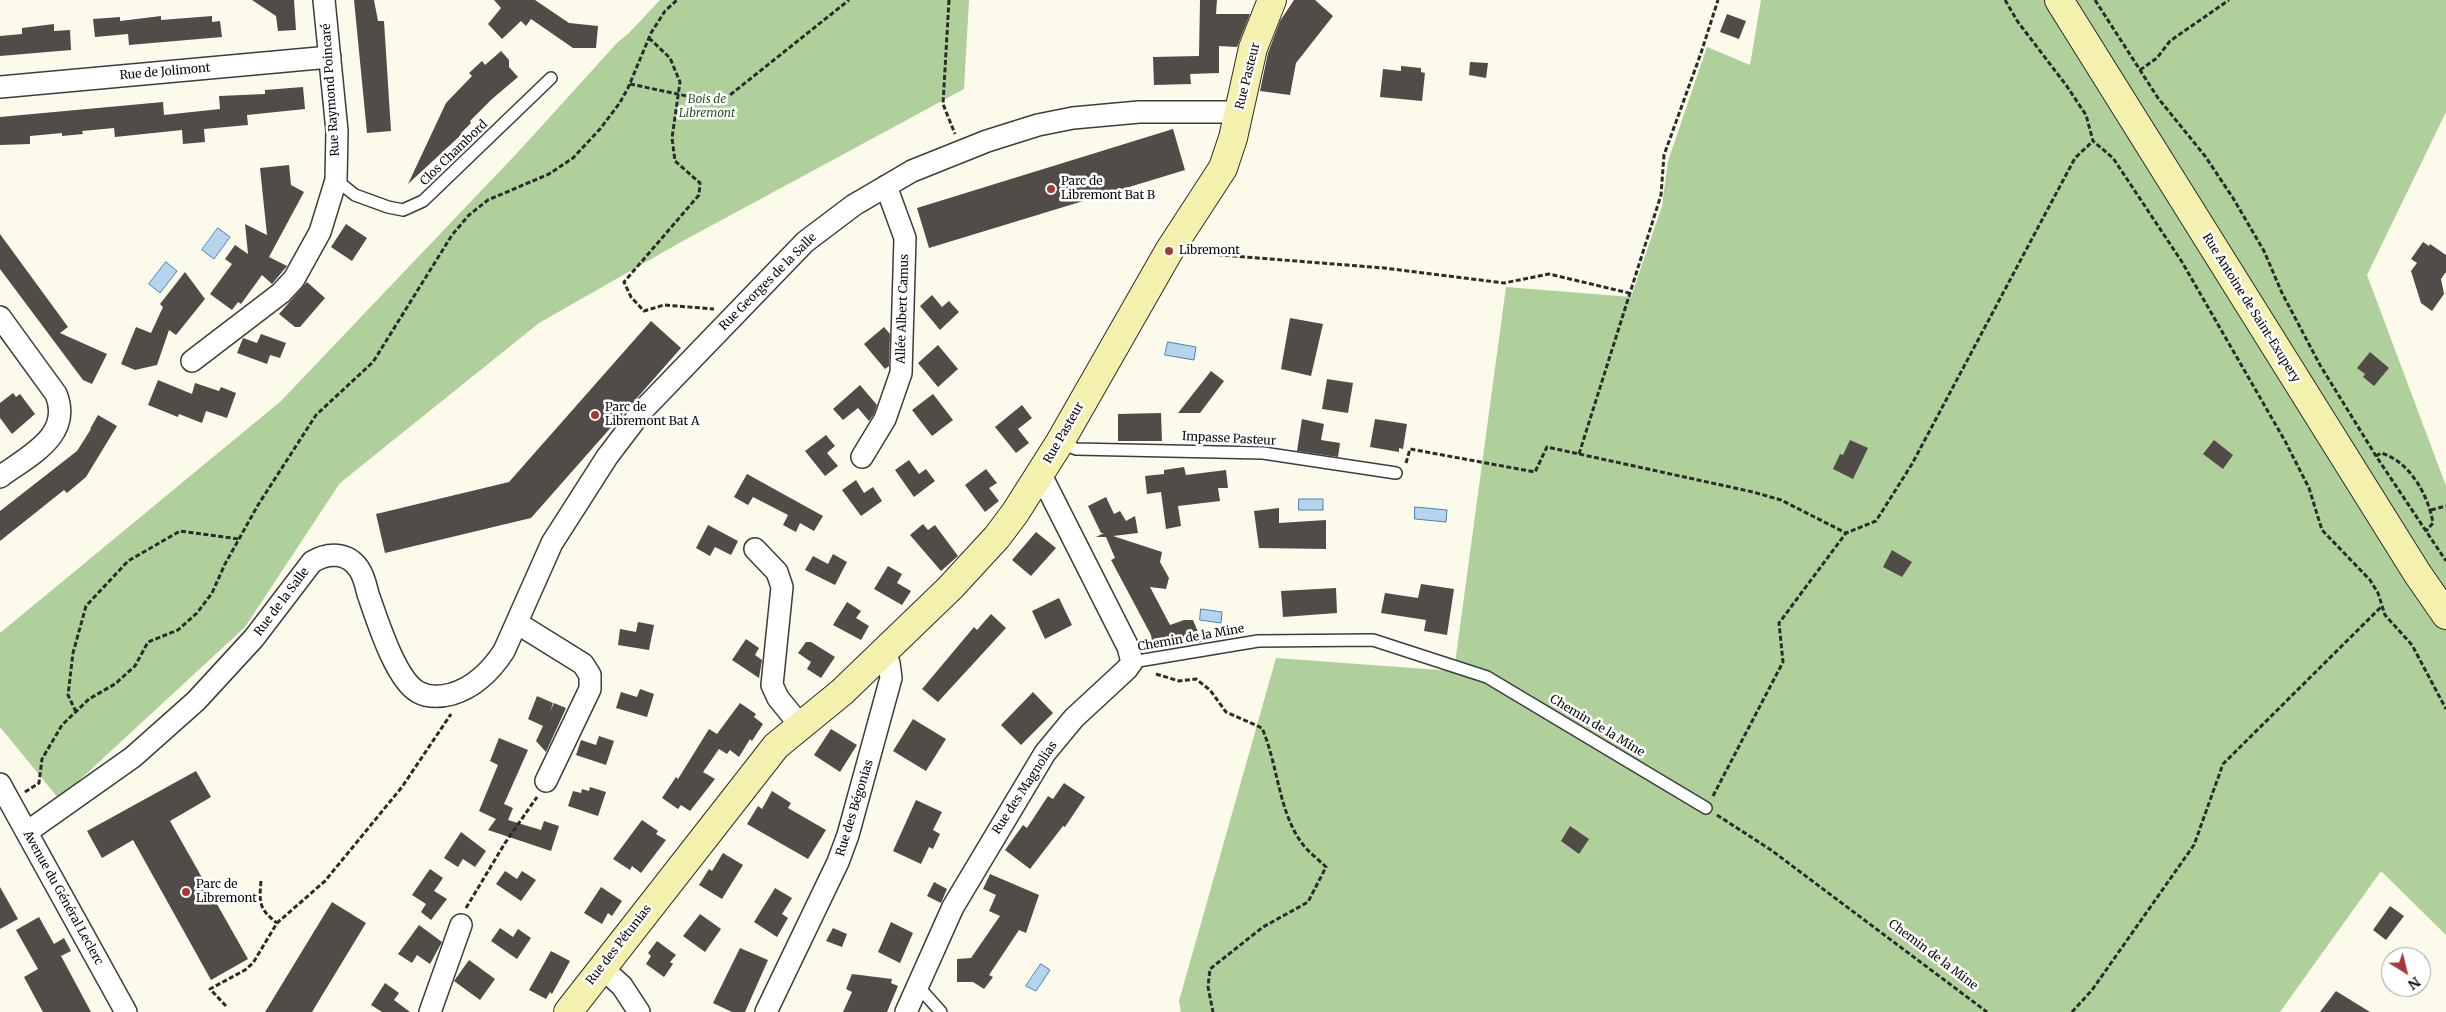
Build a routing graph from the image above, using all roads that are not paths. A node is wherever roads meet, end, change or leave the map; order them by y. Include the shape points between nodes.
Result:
1 (324, 0) edge
2 (1272, 0) edge
3 (2059, 0) edge
4 (330, 57) junction
5 (552, 78) dead end
6 (0, 87) edge
7 (1239, 112) junction
8 (336, 180) junction
9 (886, 186) junction
10 (0, 318) edge
11 (192, 361) dead end
12 (1060, 442) junction
13 (862, 457) dead end
14 (1396, 473) road end
15 (0, 477) edge
16 (1038, 478) junction
17 (755, 549) dead end
18 (2446, 615) edge
19 (517, 623) junction
20 (504, 651) joint
21 (881, 654) junction
22 (1132, 662) junction
23 (800, 725) junction
24 (546, 781) road end
25 (741, 790) joint
26 (5, 792) edge
27 (1706, 808) road end
28 (27, 832) junction
29 (461, 925) road end
30 (602, 967) junction
31 (916, 989) junction
32 (126, 1012) edge
33 (430, 1012) edge
34 (568, 1012) edge
35 (639, 1012) edge
36 (766, 1012) edge
37 (906, 1012) edge
38 (941, 1012) edge

1 - 4 street, Rue Raymond Poincaré
2 - 7 street, Rue Pasteur via 1253,48
3 - 18 street, Rue Antoine de Saint-Exupery
4 - 6 street, Rue de Jolimont
4 - 8 street, Rue Raymond Poincaré via 337,131
5 - 8 lane, Clos Chambord via 423,201 403,210 388,208 355,196
7 - 9 street, Rue Georges de la Salle via 1138,112 1038,125 912,171
7 - 12 street, Rue Pasteur via 1223,168 1170,251
8 - 11 street, Rue Raymond Poincaré via 320,232 294,279 281,293
9 - 13 street, Allée Albert Camus via 905,238 901,373 884,420
9 - 19 street, Rue Georges de la Salle via 854,205 805,242 642,411 606,457 552,543
10 - 15 street via 60,404 59,426 49,440
12 - 14 lane, Impasse Pasteur via 1076,449 1263,452
12 - 16 street, Rue Pasteur
16 - 21 street, Rue Pasteur via 997,537 950,588
16 - 22 street via 1045,483 1054,500 1128,647
17 - 23 street via 777,572 782,587 772,685 778,698
19 - 20 street, Rue Georges de la Salle
19 - 24 street via 583,664 591,680 588,694
20 - 28 street, Rue de la Salle via 494,667 459,692 436,697 418,692 392,656 360,570 347,558 327,555 312,562 235,660 158,737
21 - 23 street, Rue Pasteur via 842,692
21 - 36 street, Rue des Bégonias via 889,663 891,678 848,836
22 - 27 lane, Chemin de la Mine via 1258,640 1372,640 1487,676
22 - 31 street, Rue des Magnolias via 1074,718 1045,753 953,907
23 - 25 street, Rue Pasteur via 776,746
25 - 30 street, Rue des Pétunias
26 - 28 street, Avenue du Général Leclerc
28 - 32 street, Avenue du Général Leclerc
29 - 33 street
30 - 34 street, Rue des Pétunias
30 - 35 street via 622,986
31 - 37 street, Rue des Magnolias
31 - 38 lane

